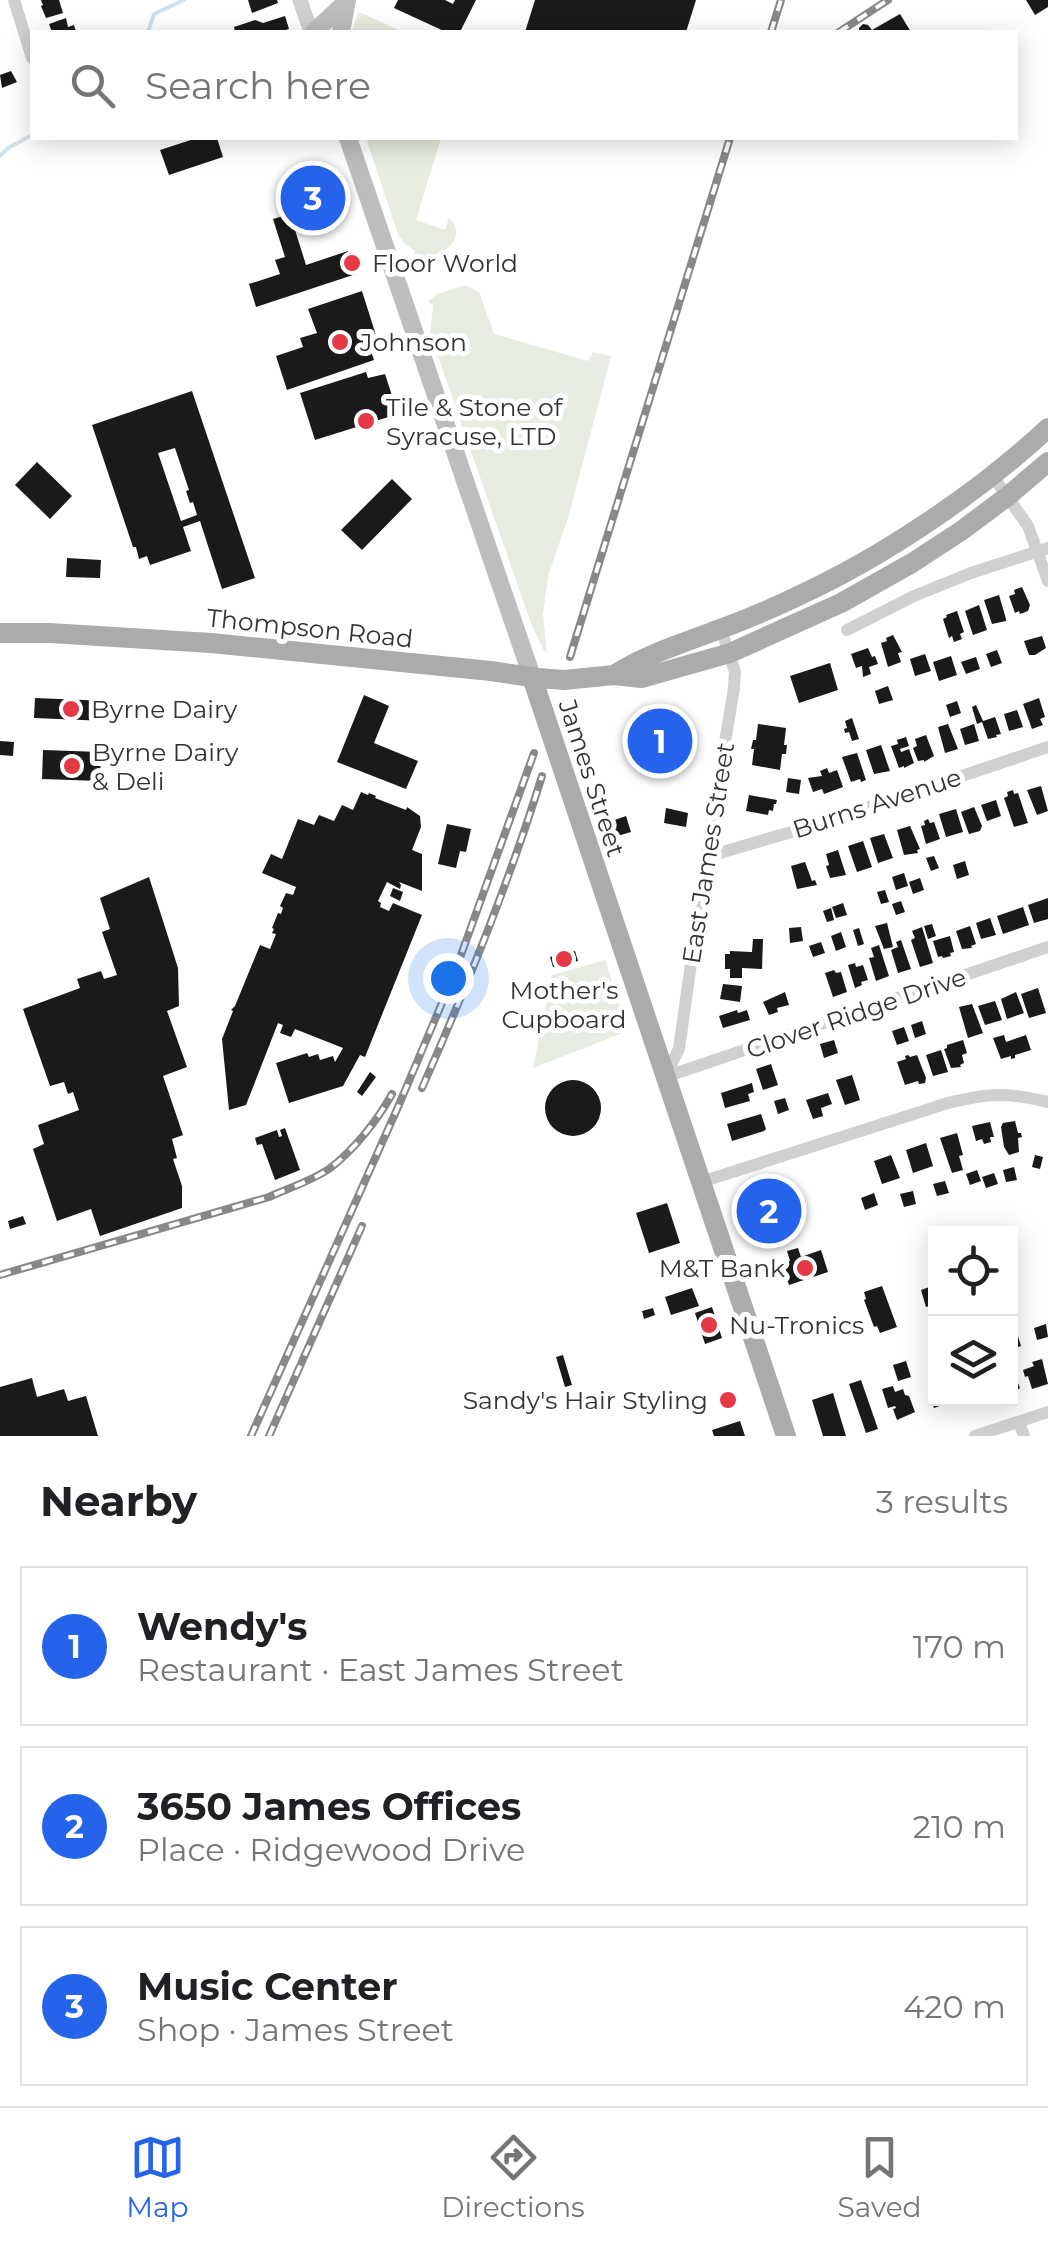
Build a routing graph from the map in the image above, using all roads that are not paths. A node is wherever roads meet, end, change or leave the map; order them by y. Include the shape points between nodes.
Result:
1 (14, 0) edge
2 (300, 0) edge
3 (346, 2) edge
4 (312, 30) edge
5 (315, 30) edge
6 (341, 30) edge
7 (30, 52) edge
8 (349, 140) edge
9 (1048, 428) edge
10 (1048, 462) edge
11 (992, 476) junction
12 (1008, 496) junction
13 (1043, 550) edge
14 (1048, 581) edge
15 (721, 629) junction
16 (846, 630) dead end
17 (0, 634) edge
18 (730, 653) junction
19 (614, 674) junction
20 (532, 677) junction
21 (1048, 747) edge
22 (706, 857) junction
23 (1048, 948) edge
24 (665, 1077) junction
25 (1048, 1102) edge
26 (701, 1182) junction
27 (1048, 1412) edge
28 (1019, 1422) junction
29 (786, 1436) edge
30 (975, 1436) edge
31 (1024, 1436) edge

1 - 7 street
2 - 4 street
3 - 5 main road
3 - 6 main road
8 - 20 main road, James Street
9 - 11 main road, Thompson Road
10 - 12 main road, Thompson Road
11 - 12 street
11 - 15 main road, Thompson Road via 875,555
12 - 13 street
12 - 18 main road, Thompson Road via 912,563
13 - 14 street
13 - 16 street via 914,596
15 - 18 street, East James Street
15 - 19 main road, Thompson Road
17 - 20 main road, Thompson Road via 229,644
18 - 19 main road, Thompson Road via 642,678
18 - 22 street, East James Street via 736,672
19 - 20 main road, Thompson Road
20 - 24 main road, James Street
21 - 22 street, Burns Avenue
22 - 24 street, East James Street via 679,1049
23 - 24 street, Clover Ridge Drive
24 - 26 main road, James Street
25 - 26 street via 981,1094
26 - 29 main road, James Street
27 - 28 street
28 - 30 street
28 - 31 street

